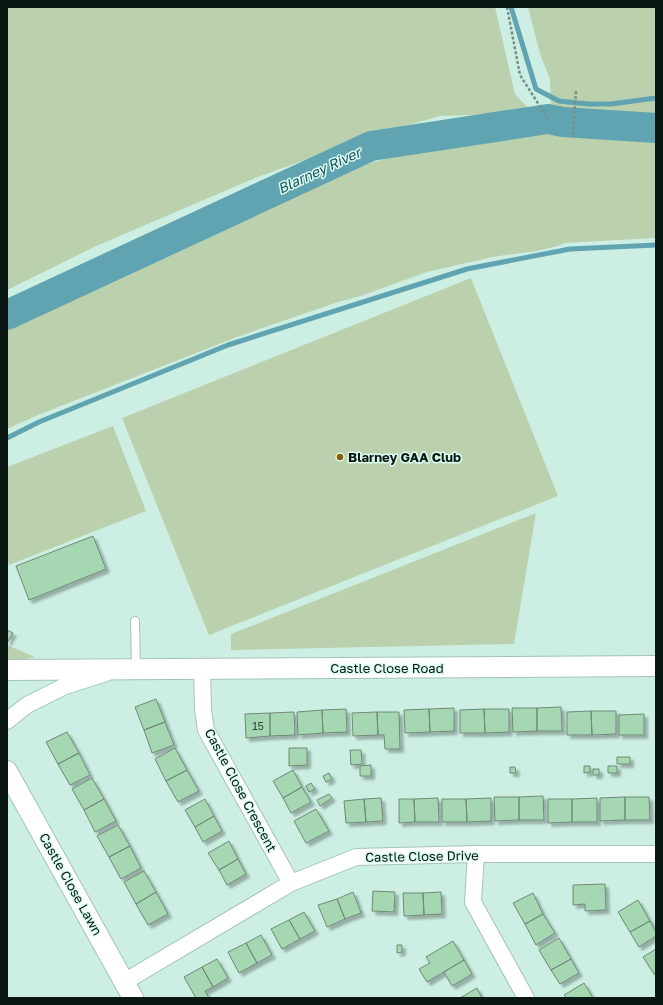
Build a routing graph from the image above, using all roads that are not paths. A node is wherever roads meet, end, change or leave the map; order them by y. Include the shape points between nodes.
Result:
1 (135, 621) dead end
2 (656, 666) edge
3 (7, 670) edge
4 (127, 670) junction
5 (202, 670) junction
6 (7, 721) edge
7 (7, 771) edge
8 (476, 854) junction
9 (656, 854) edge
10 (291, 883) junction
11 (129, 990) edge
12 (526, 998) edge

1 - 4 lane
2 - 5 street, Castle Close Road
3 - 4 street, Castle Close Road
4 - 5 street, Castle Close Road
4 - 6 street, Castle Close Road via 65,686 27,705
5 - 10 street, Castle Close Crescent via 206,730
7 - 11 street, Castle Close Lawn
8 - 9 street, Castle Close Drive
8 - 10 street, Castle Close Drive via 356,857
8 - 12 street via 473,902
10 - 11 street, Castle Close Drive

